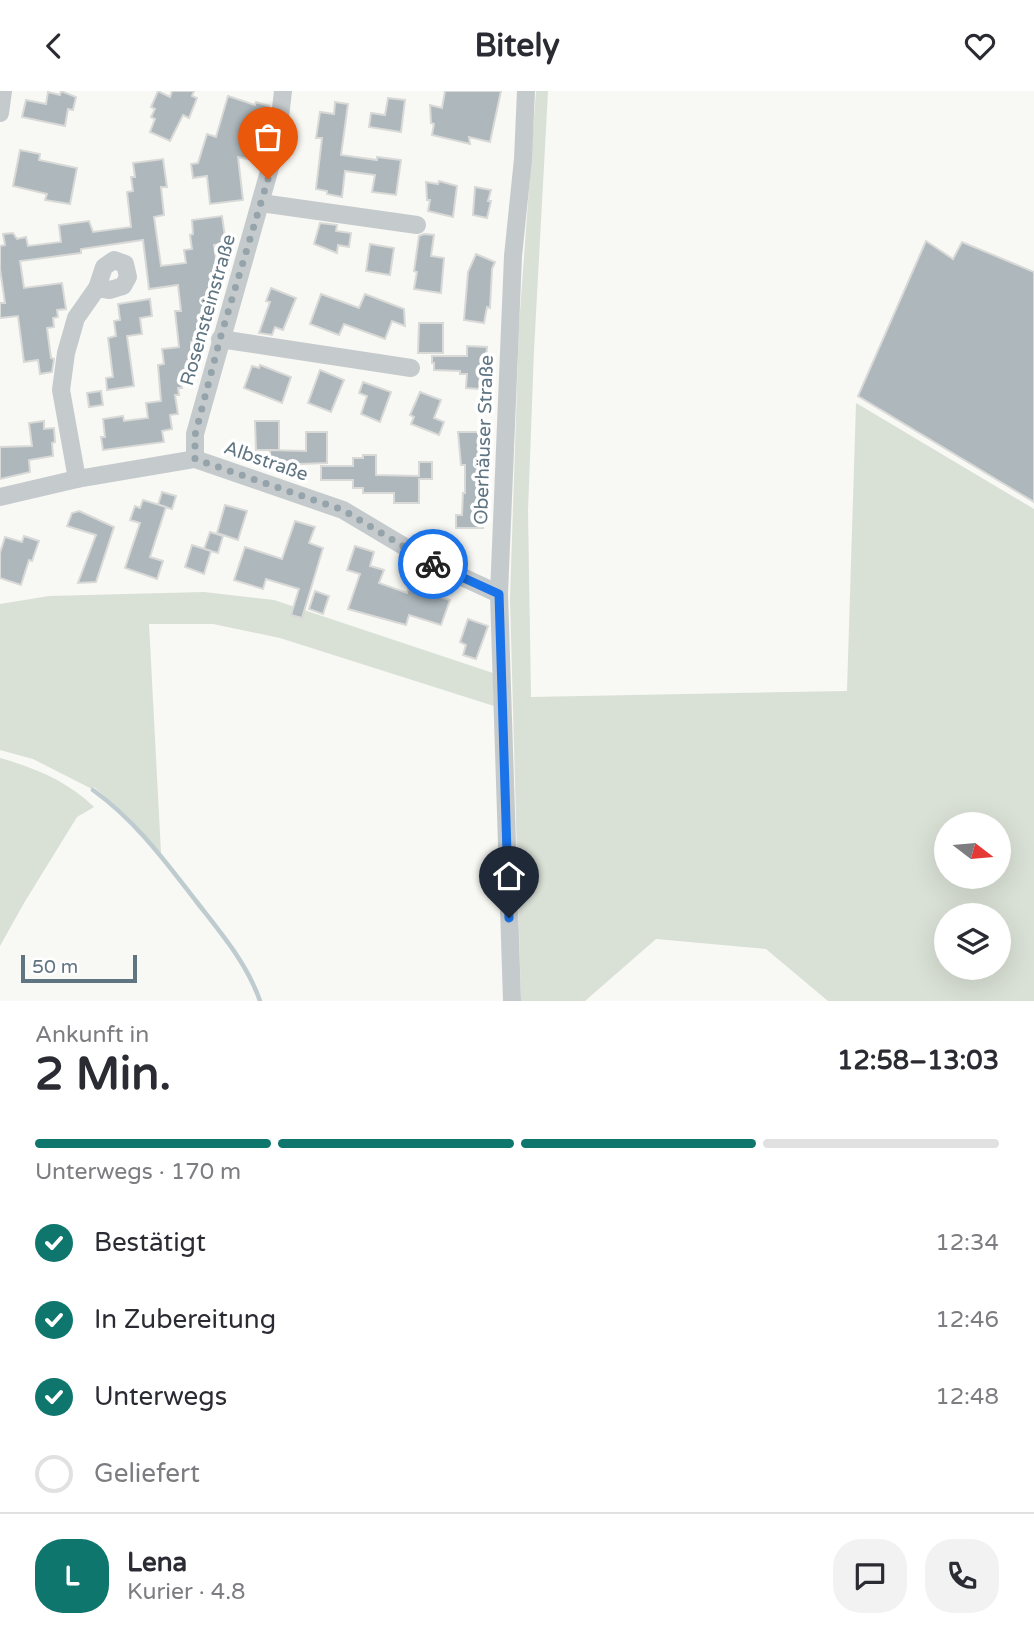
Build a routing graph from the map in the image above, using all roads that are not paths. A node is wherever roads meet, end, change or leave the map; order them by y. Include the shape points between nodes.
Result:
1 (3, 91) edge
2 (283, 91) edge
3 (526, 91) edge
4 (0, 113) edge
5 (261, 203) junction
6 (416, 225) dead end
7 (97, 288) dead end
8 (220, 339) junction
9 (411, 368) dead end
10 (195, 459) junction
11 (77, 479) junction
12 (0, 497) edge
13 (499, 594) junction
14 (512, 1001) edge

1 - 4 street
2 - 5 street, Rosensteinstraße via 277,143
3 - 13 street, Oberhäuser Straße via 513,255
5 - 6 street
5 - 8 street, Rosensteinstraße
7 - 11 street via 76,318 61,390
8 - 9 street
8 - 10 street, Rosensteinstraße via 195,435
10 - 11 street, Albstraße
10 - 13 street, Albstraße via 343,510 432,563
11 - 12 street, Albstraße
13 - 14 street, Oberhäuser Straße

